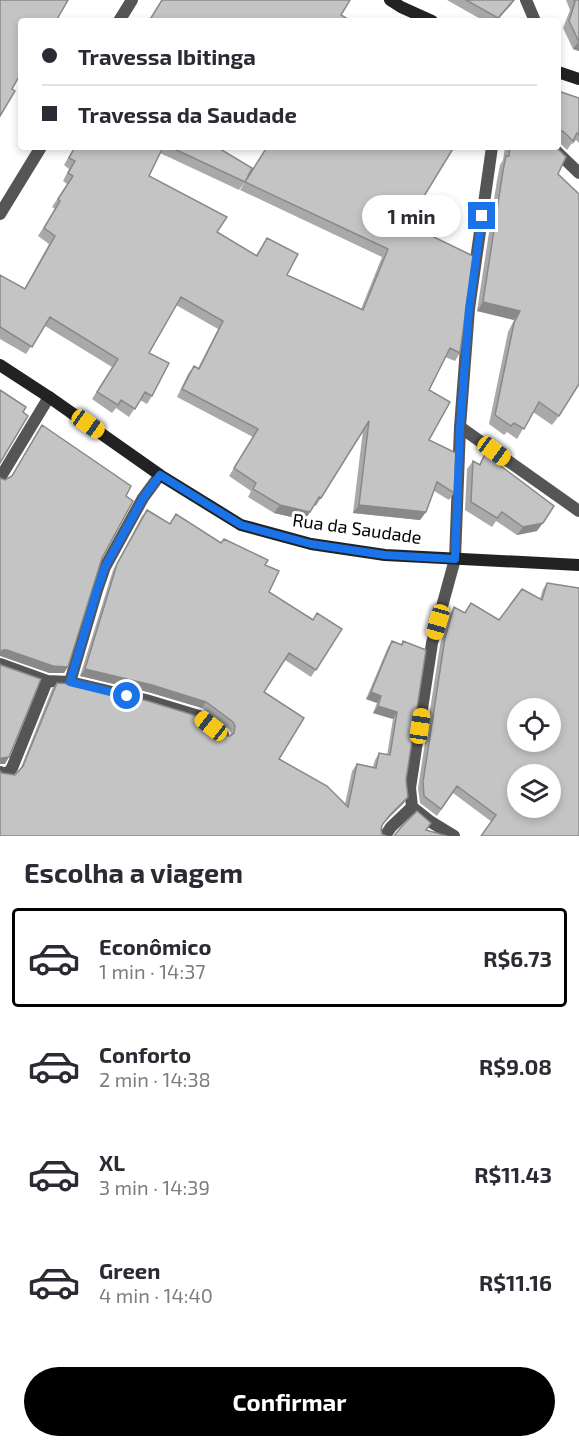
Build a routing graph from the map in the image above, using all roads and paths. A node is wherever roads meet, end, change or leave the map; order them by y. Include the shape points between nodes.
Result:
1 (132, 0) edge
2 (390, 0) edge
3 (526, 0) edge
4 (121, 18) edge
5 (425, 18) edge
6 (534, 18) edge
7 (561, 73) edge
8 (579, 79) edge
9 (39, 150) edge
10 (492, 150) edge
11 (555, 150) edge
12 (579, 173) edge
13 (0, 214) edge
14 (0, 366) edge
15 (49, 397) junction
16 (460, 427) junction
17 (160, 475) junction
18 (0, 478) edge
19 (579, 511) edge
20 (455, 559) junction
21 (579, 565) edge
22 (0, 664) edge
23 (47, 681) junction
24 (70, 682) junction
25 (224, 735) edge
26 (0, 772) edge
27 (412, 807) junction
28 (385, 836) edge
29 (454, 836) edge

1 - 4 street
2 - 5 main road
3 - 6 street
7 - 8 main road
9 - 13 street
10 - 16 street via 469,309
11 - 12 street
14 - 15 main road, Rua da Saudade
15 - 17 main road, Rua da Saudade
15 - 18 street
16 - 19 street
16 - 20 street
17 - 20 main road, Rua da Saudade via 241,525 322,545 385,555
17 - 24 street via 105,567
20 - 21 main road, Rua da Saudade
20 - 27 street via 432,643 410,788
22 - 23 street
23 - 24 street
23 - 26 street via 12,768 7,774
24 - 25 street via 199,716
27 - 28 street
27 - 29 street

